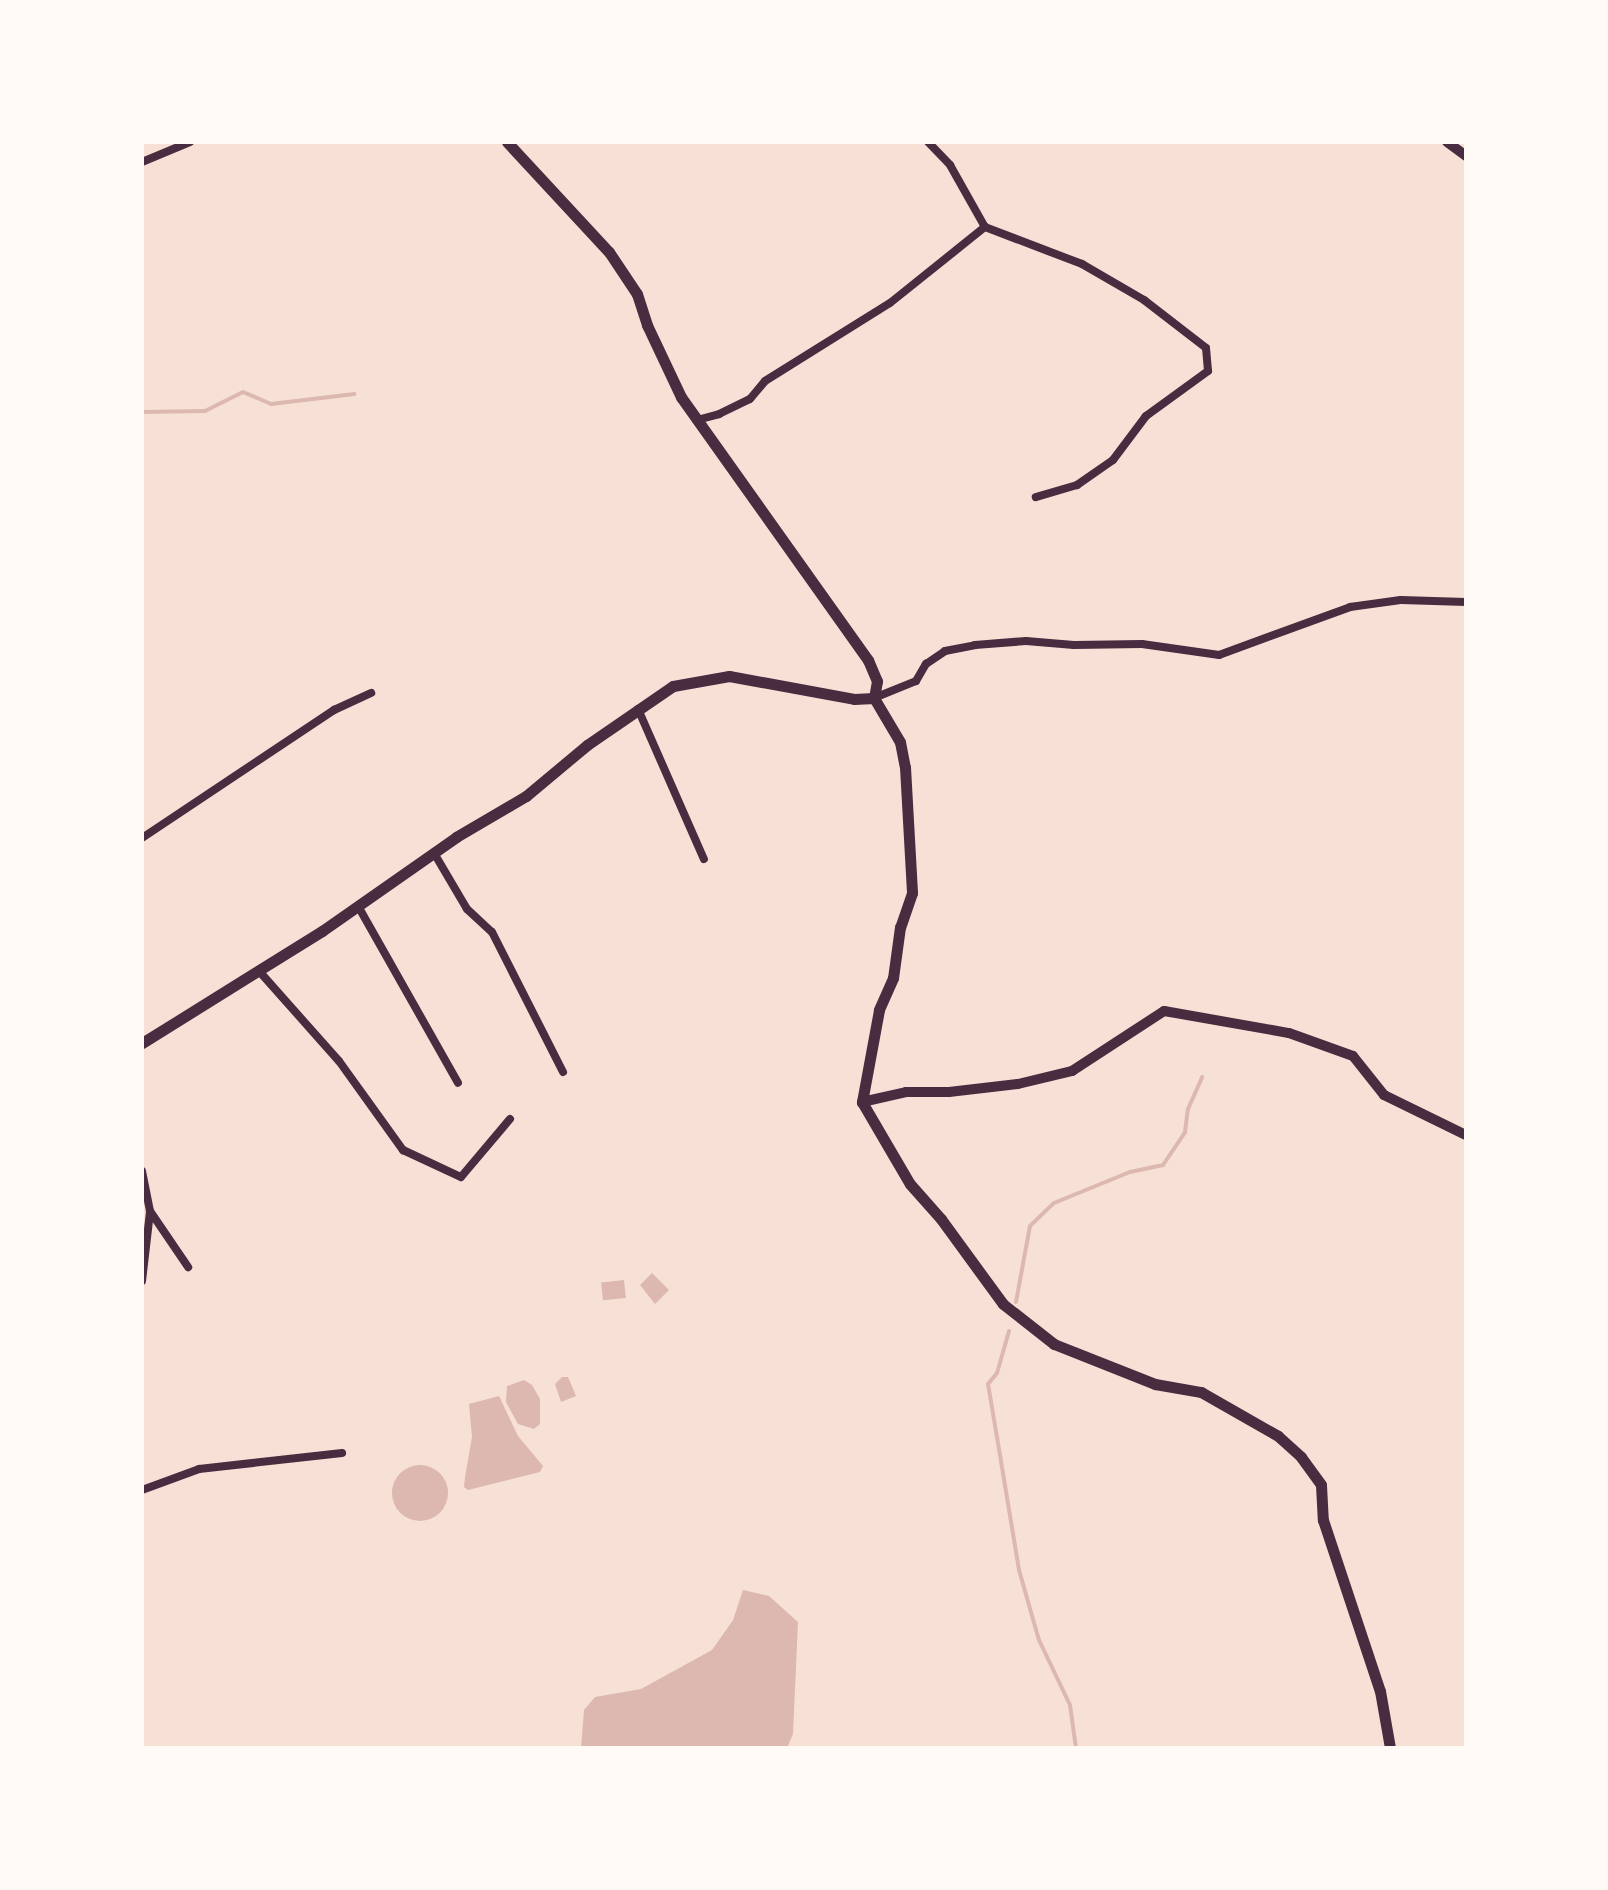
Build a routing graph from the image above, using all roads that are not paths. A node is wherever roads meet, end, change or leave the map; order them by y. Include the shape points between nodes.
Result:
1 (190, 142) edge
2 (507, 142) edge
3 (928, 142) edge
4 (1447, 142) edge
5 (1466, 156) edge
6 (142, 162) edge
7 (985, 227) junction
8 (697, 420) junction
9 (1036, 497) dead end
10 (1466, 602) edge
11 (371, 693) dead end
12 (874, 698) junction
13 (638, 709) junction
14 (142, 838) edge
15 (434, 853) junction
16 (704, 859) dead end
17 (358, 906) junction
18 (259, 971) junction
19 (142, 1043) edge
20 (563, 1072) dead end
21 (458, 1083) dead end
22 (862, 1102) junction
23 (510, 1119) dead end
24 (1466, 1135) edge
25 (142, 1171) edge
26 (150, 1211) junction
27 (188, 1267) dead end
28 (142, 1281) edge
29 (342, 1453) dead end
30 (142, 1490) edge
31 (1390, 1748) edge

1 - 6 street
2 - 8 main road via 609,252 637,294 667,368
3 - 7 street via 950,165
4 - 5 street
7 - 8 street via 890,303 765,381 750,399
7 - 9 street via 1082,264 1144,300 1206,348 1208,371 1146,416 1113,460 1077,485
8 - 12 main road via 845,624 877,681
10 - 12 street via 1401,600 1350,607 1219,655 1142,644 975,645 945,651 926,664 916,681
11 - 14 street via 334,710
12 - 13 main road via 729,676 673,686
12 - 22 main road via 900,742 905,767 912,893 900,927 893,978 879,1010
13 - 15 main road via 526,796
13 - 16 street
15 - 17 main road
15 - 20 street via 467,909 492,932
17 - 18 main road
17 - 21 street
18 - 19 main road
18 - 23 street via 339,1061 403,1150 461,1177
22 - 24 street via 906,1092 1018,1084 1072,1071 1164,1011 1289,1033 1353,1056 1384,1095
22 - 31 main road via 910,1184 1003,1304 1054,1344 1155,1384 1201,1392 1278,1436 1301,1457 1321,1485 1323,1520 1380,1691
25 - 26 street
26 - 27 street
26 - 28 street
29 - 30 street via 199,1469

